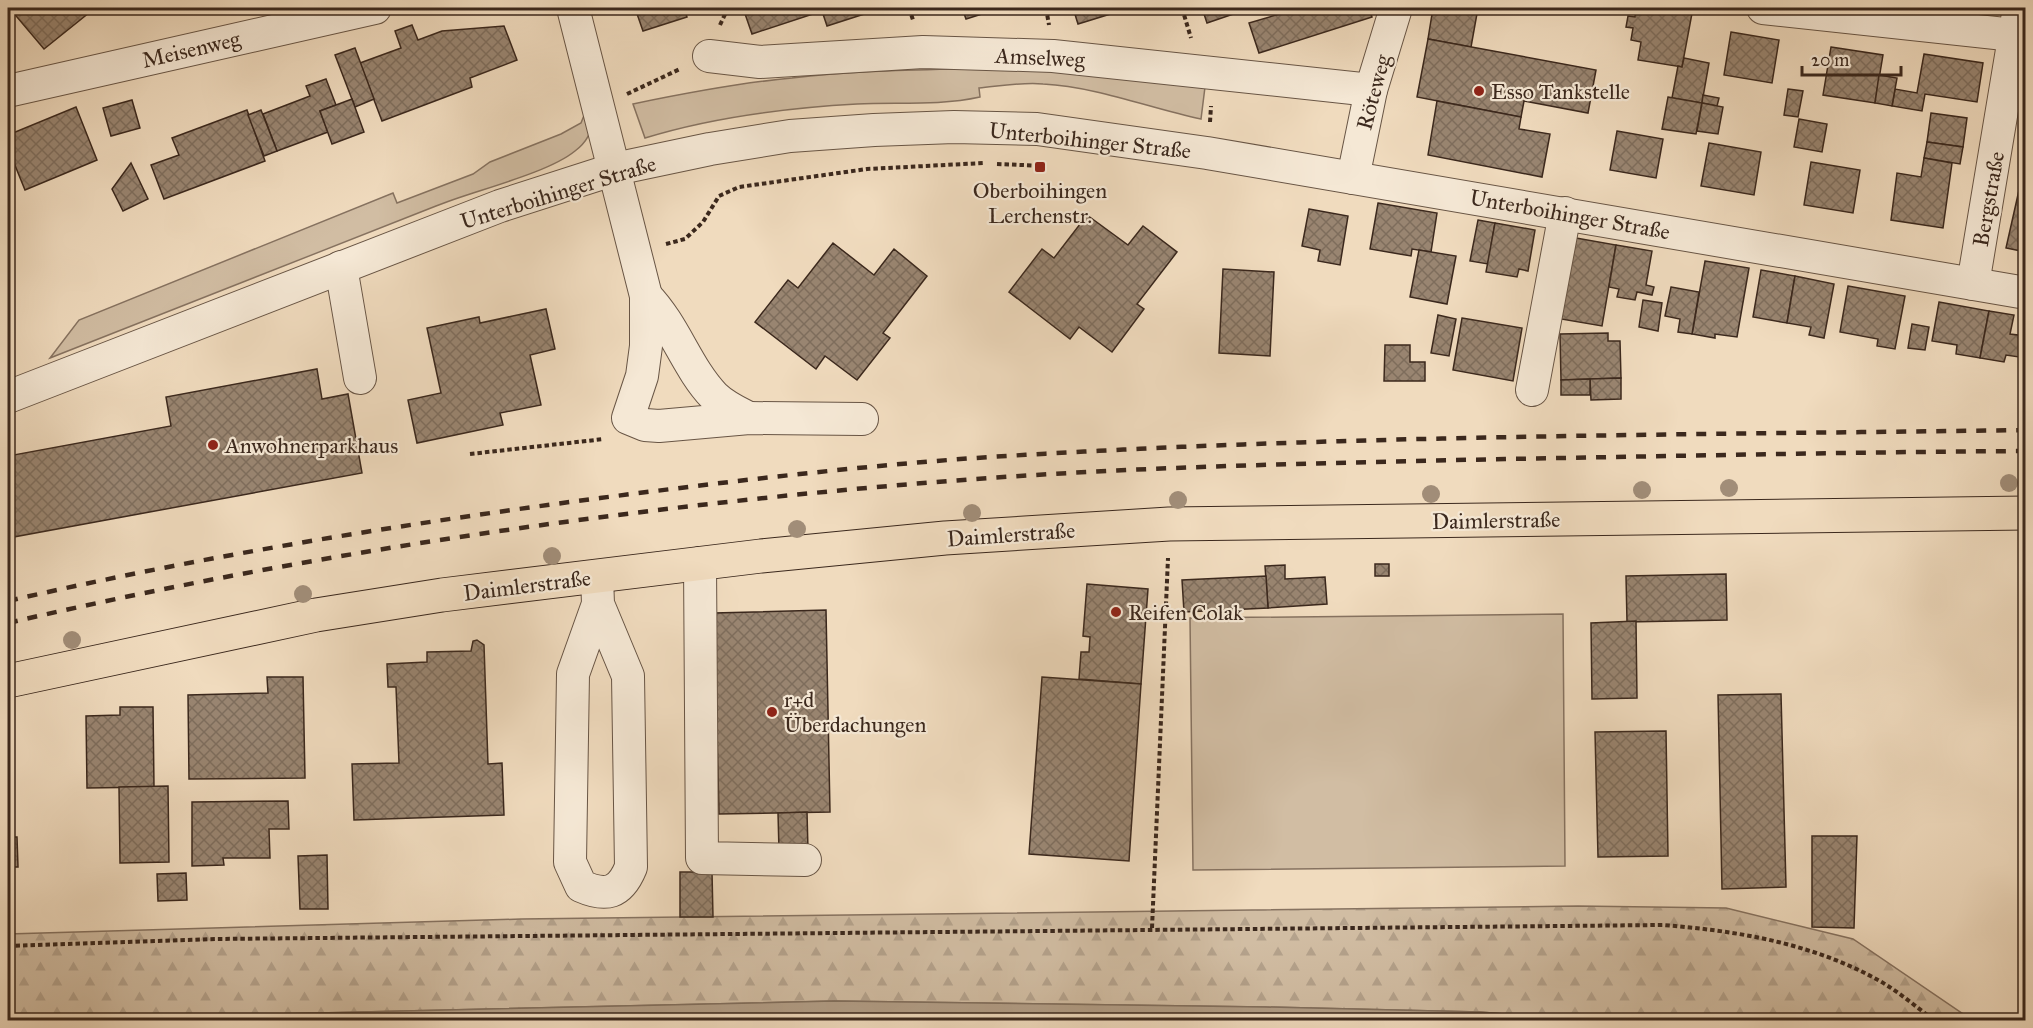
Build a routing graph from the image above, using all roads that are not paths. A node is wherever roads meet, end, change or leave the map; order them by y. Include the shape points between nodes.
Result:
1 (375, 8) edge
2 (573, 8) edge
3 (1396, 8) edge
4 (1763, 8) edge
5 (2017, 43) edge
6 (709, 56) road end
7 (1371, 90) junction
8 (8, 91) edge
9 (615, 170) junction
10 (1353, 178) junction
11 (1565, 213) junction
12 (341, 267) junction
13 (1973, 284) junction
14 (2025, 293) edge
15 (646, 296) junction
16 (360, 378) dead end
17 (1532, 390) dead end
18 (8, 397) edge
19 (749, 418) junction
20 (862, 419) dead end
21 (2025, 513) edge
22 (700, 563) junction
23 (597, 590) junction
24 (8, 681) edge
25 (805, 860) dead end

1 - 8 street, Meisenweg
2 - 9 street
3 - 7 street, Röteweg
4 - 5 street
5 - 13 street, Bergstraße
6 - 7 street, Amselweg via 760,62 923,52 1053,56
7 - 10 street, Röteweg
9 - 10 street, Unterboihinger Straße via 790,136 954,127 1037,129
9 - 12 street, Unterboihinger Straße via 500,206
9 - 15 street
10 - 11 street, Unterboihinger Straße
11 - 13 street, Unterboihinger Straße
11 - 17 street
12 - 16 street
12 - 18 street, Unterboihinger Straße
13 - 14 street, Unterboihinger Straße
15 - 19 street via 667,319 711,392 726,406
15 - 19 street via 642,376 628,418 659,426
19 - 20 street
21 - 22 main road, Daimlerstraße via 1169,524 945,538
22 - 23 main road, Daimlerstraße
22 - 25 street via 702,858
23 - 23 street via 573,674 570,862 581,886 595,892 614,891 625,881 631,867 628,676
23 - 24 main road, Daimlerstraße via 442,596 316,615

